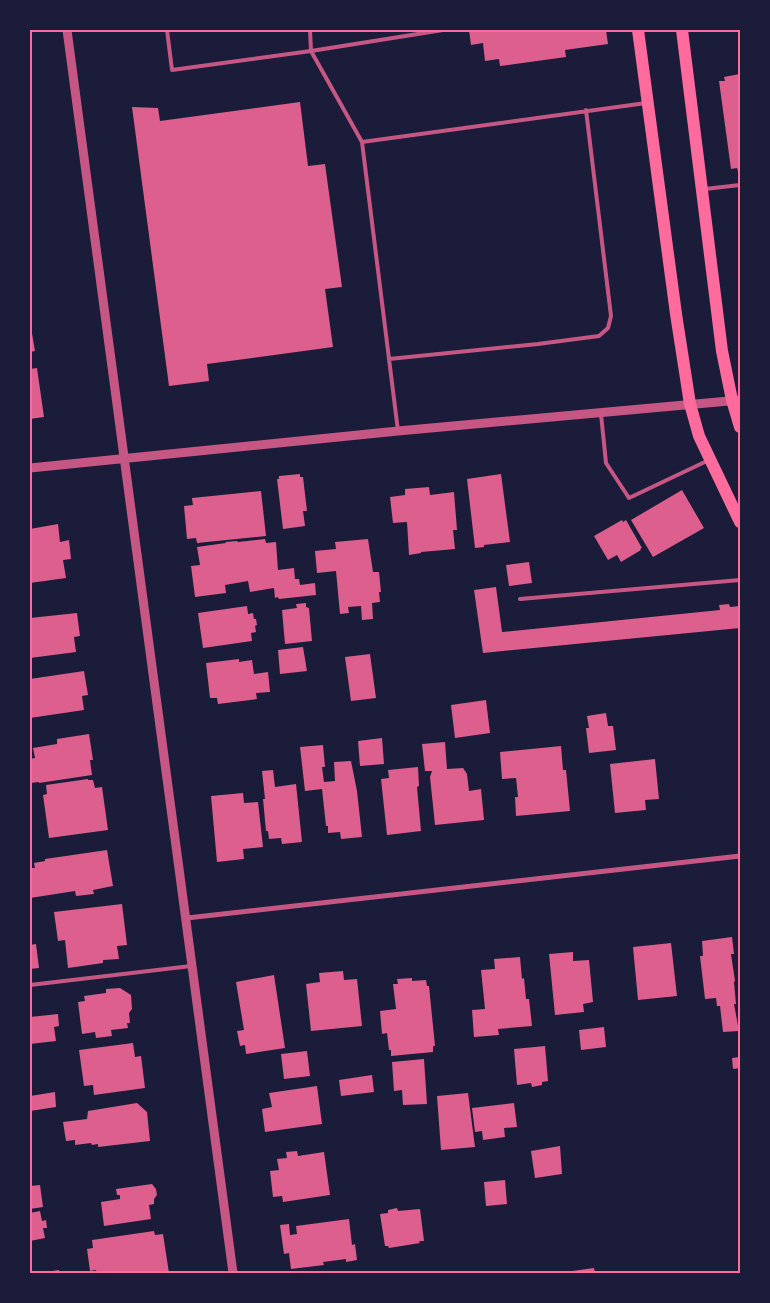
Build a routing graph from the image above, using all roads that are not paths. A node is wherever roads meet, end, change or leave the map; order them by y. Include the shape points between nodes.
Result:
1 (67, 30) edge
2 (167, 30) edge
3 (310, 30) edge
4 (443, 30) edge
5 (638, 30) edge
6 (682, 30) edge
7 (311, 51) junction
8 (649, 103) junction
9 (586, 110) junction
10 (362, 142) junction
11 (740, 185) edge
12 (703, 189) junction
13 (389, 359) junction
14 (736, 400) edge
15 (690, 404) junction
16 (600, 412) junction
17 (740, 427) edge
18 (398, 431) junction
19 (123, 458) junction
20 (710, 460) junction
21 (30, 468) edge
22 (740, 522) edge
23 (740, 580) edge
24 (520, 599) dead end
25 (740, 856) edge
26 (187, 918) junction
27 (193, 966) junction
28 (30, 985) edge
29 (233, 1273) edge

1 - 19 street
2 - 7 lane via 172,70
3 - 7 lane
4 - 7 lane
5 - 8 main road
6 - 12 main road
7 - 10 lane
8 - 9 lane
8 - 15 main road
9 - 10 lane
9 - 13 lane via 611,316 608,328 600,336
10 - 13 lane
11 - 12 lane
12 - 14 main road via 722,351
13 - 18 lane
14 - 15 street
14 - 17 main road
15 - 16 street
15 - 20 main road
16 - 18 street
16 - 20 lane via 606,463 629,498
18 - 19 street
19 - 21 street
19 - 26 street
20 - 22 main road
23 - 24 lane
25 - 26 street
26 - 27 street
27 - 28 lane
27 - 29 street

